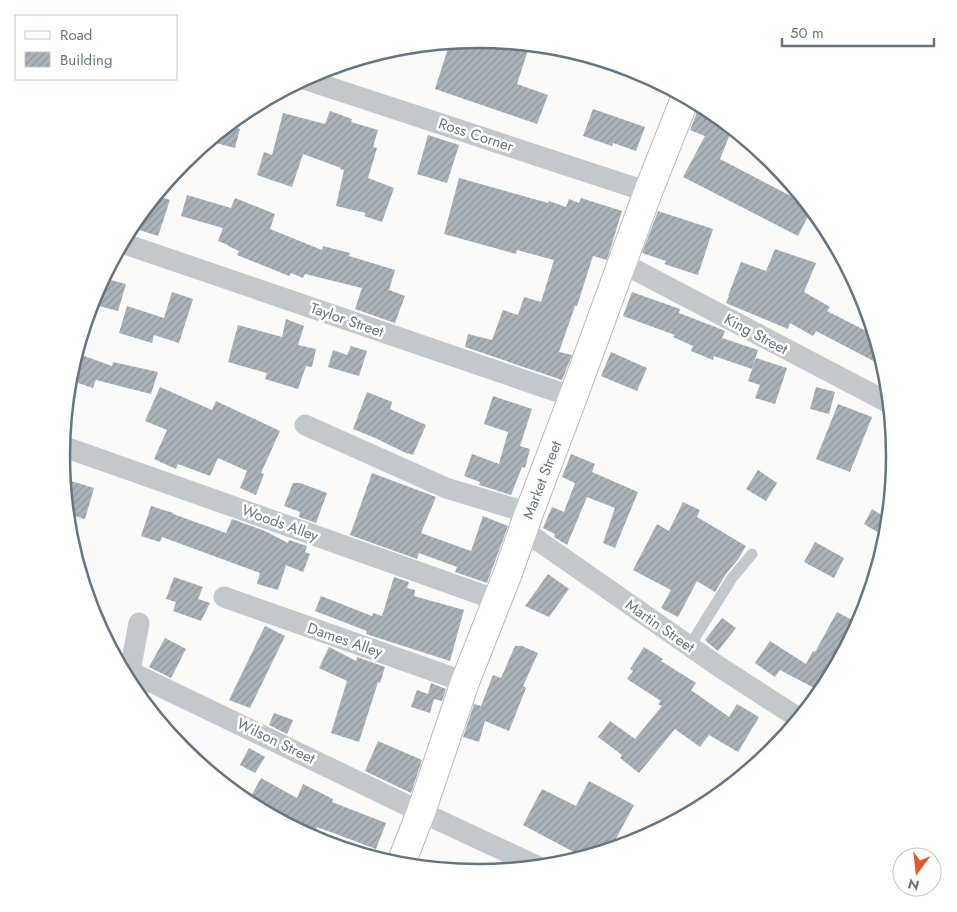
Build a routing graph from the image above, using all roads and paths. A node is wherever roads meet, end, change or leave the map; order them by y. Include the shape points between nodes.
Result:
1 (314, 82) edge
2 (683, 102) edge
3 (648, 192) junction
4 (129, 245) edge
5 (622, 263) junction
6 (573, 397) junction
7 (883, 400) edge
8 (305, 426) dead end
9 (70, 449) edge
10 (526, 522) junction
11 (752, 554) dead end
12 (224, 597) dead end
13 (497, 600) junction
14 (139, 623) dead end
15 (689, 647) junction
16 (128, 665) edge
17 (135, 676) edge
18 (465, 682) junction
19 (794, 715) edge
20 (421, 812) junction
21 (403, 858) edge
22 (528, 861) edge

1 - 3 street, Ross Corner
2 - 3 main road, Market Street
3 - 5 main road, Market Street
4 - 6 street, Taylor Street
5 - 6 main road, Market Street
5 - 7 street, King Street
6 - 10 main road, Market Street
8 - 10 street, Martin Street
9 - 13 street, Woods Alley
10 - 13 main road, Market Street
10 - 15 street, Martin Street
11 - 15 lane via 732,578
12 - 18 street, Dames Alley
13 - 18 main road, Market Street
14 - 16 street, Wilson Street
15 - 19 street, Martin Street
17 - 20 street, Wilson Street
18 - 20 main road, Market Street
20 - 21 main road, Market Street
20 - 22 street, Wilson Street

